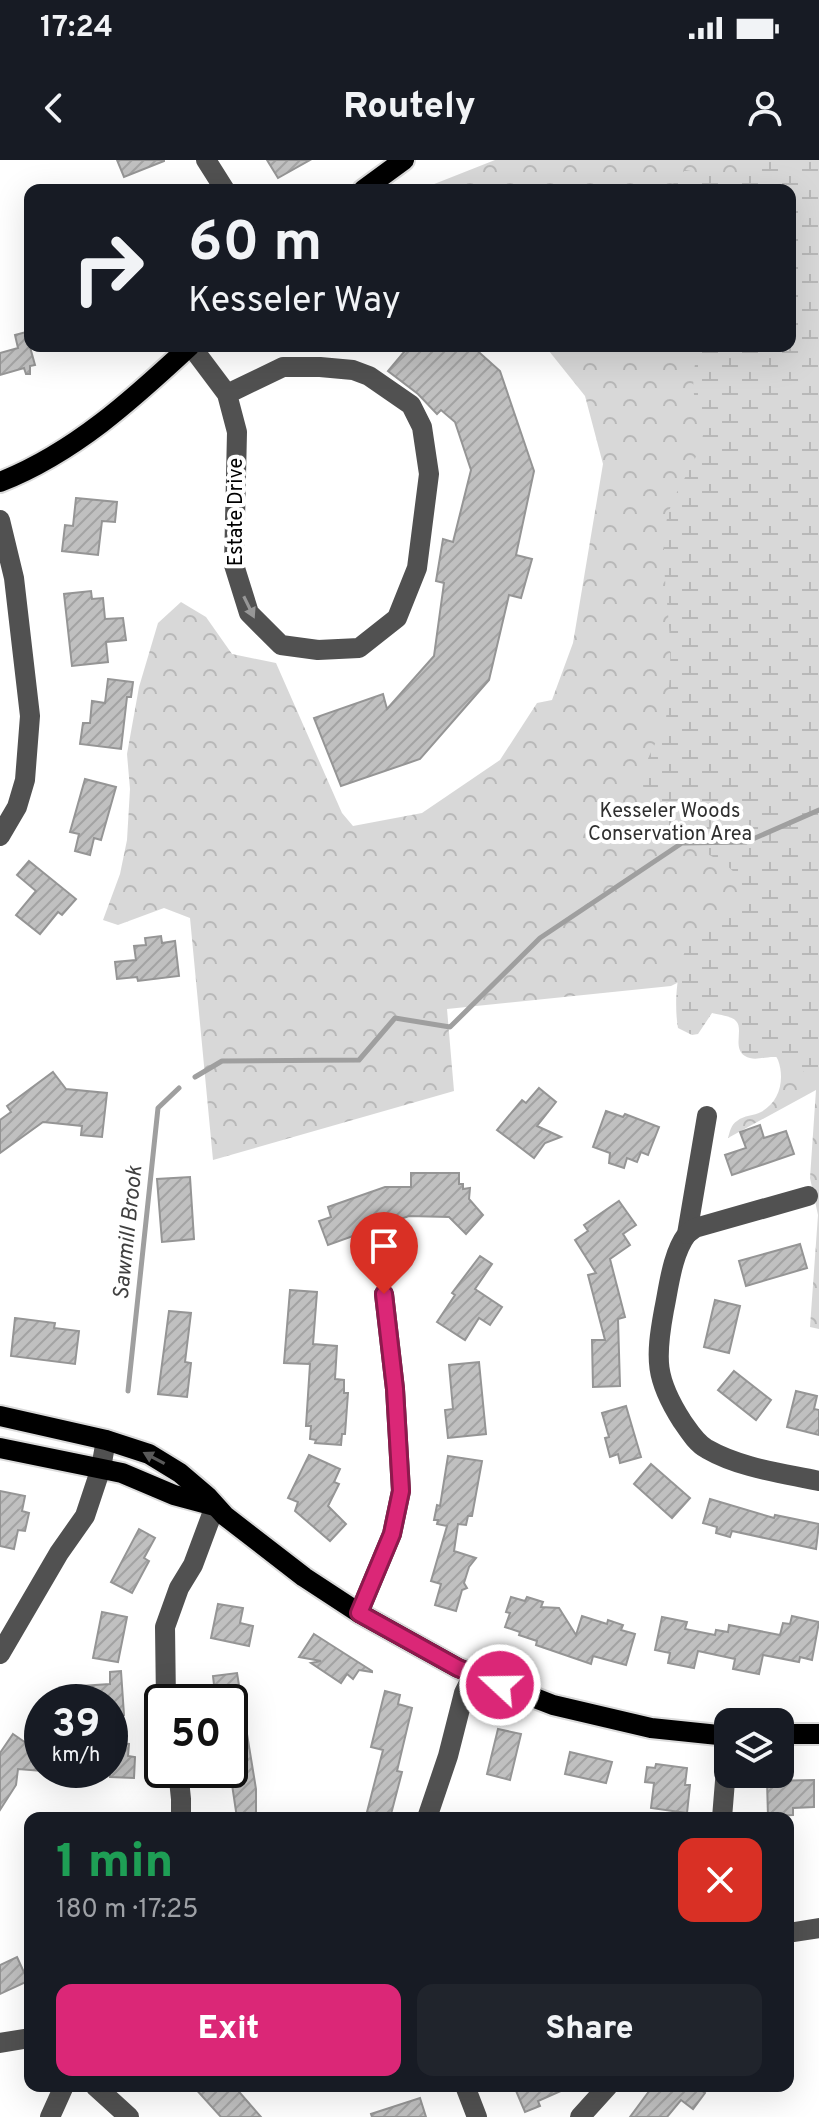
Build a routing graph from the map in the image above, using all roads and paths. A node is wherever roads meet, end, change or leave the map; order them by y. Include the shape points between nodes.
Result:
1 (206, 160) edge
2 (404, 160) edge
3 (221, 184) edge
4 (371, 184) edge
5 (184, 352) edge
6 (195, 352) edge
7 (227, 394) junction
8 (0, 482) edge
9 (0, 520) edge
10 (0, 836) edge
11 (707, 1116) dead end
12 (808, 1196) dead end
13 (687, 1234) junction
14 (384, 1294) dead end
15 (0, 1416) edge
16 (106, 1440) junction
17 (0, 1448) edge
18 (101, 1468) junction
19 (819, 1481) edge
20 (215, 1506) junction
21 (359, 1613) junction
22 (0, 1654) edge
23 (473, 1675) junction
24 (166, 1684) edge
25 (794, 1734) edge
26 (819, 1734) edge
27 (714, 1735) edge
28 (179, 1788) edge
29 (724, 1788) edge
30 (181, 1812) edge
31 (429, 1812) edge
32 (722, 1812) edge
33 (819, 1928) edge
34 (794, 1932) edge
35 (24, 2039) edge
36 (0, 2043) edge
37 (61, 2092) edge
38 (102, 2092) edge
39 (467, 2092) edge
40 (603, 2092) edge
41 (50, 2117) edge
42 (129, 2117) edge
43 (477, 2117) edge
44 (580, 2117) edge

1 - 3 street
2 - 4 main road
5 - 8 main road via 92,430 49,459
6 - 7 street, Estate Drive
7 -> 7 street, Estate Drive via 237,432 234,565 249,613 281,645 359,648 397,618 417,568 429,474 422,427 411,405 369,376 320,367 283,367
9 - 10 street via 14,578 30,716 25,780
11 - 13 street
12 - 13 street
13 - 19 street via 672,1271 657,1349 671,1404 704,1447 728,1459
14 - 21 street via 401,1491 392,1534
15 - 16 main road
16 - 18 street
20 -> 16 main road via 180,1473 149,1454
17 - 18 main road
18 - 20 main road
18 - 22 street via 85,1516
20 - 21 main road
20 - 24 street via 165,1627
21 - 23 main road
23 - 27 main road via 567,1708 651,1728
23 - 31 street
25 - 26 main road
28 - 30 street
29 - 32 street
33 - 34 street
35 - 36 street
37 - 41 street
38 - 42 street
39 - 43 street
40 - 44 street

